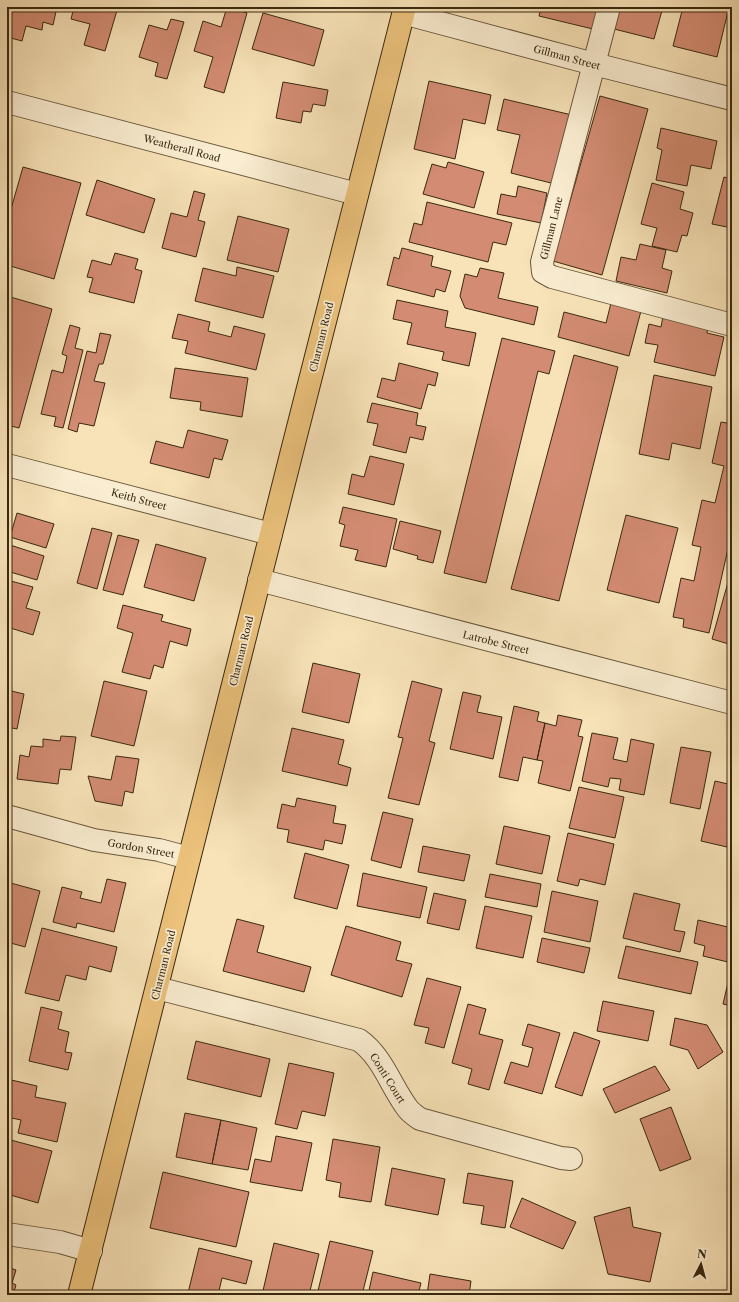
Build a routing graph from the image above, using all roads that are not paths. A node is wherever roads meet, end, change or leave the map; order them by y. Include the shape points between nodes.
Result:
1 (609, 7) edge
2 (404, 10) edge
3 (594, 64) junction
4 (732, 99) edge
5 (7, 102) edge
6 (357, 194) junction
7 (732, 325) edge
8 (7, 464) edge
9 (271, 534) junction
10 (259, 580) junction
11 (732, 703) edge
12 (7, 816) edge
13 (187, 864) junction
14 (157, 988) junction
15 (571, 1159) dead end
16 (7, 1235) edge
17 (89, 1257) junction
18 (79, 1295) edge

1 - 3 street
2 - 3 street, Gillman Street
2 - 6 main road, Charman Road
3 - 4 street, Gillman Street
3 - 7 street, Gillman Lane via 542,262 543,272 552,278
5 - 6 street, Weatherall Road
6 - 9 main road, Charman Road
8 - 9 street, Keith Street
9 - 10 main road, Charman Road
10 - 11 street, Latrobe Street
10 - 13 main road, Charman Road
12 - 13 street, Gordon Street via 94,840 159,850
13 - 14 main road, Charman Road
14 - 15 street, Conti Court via 359,1040 376,1057 408,1110 420,1119
14 - 17 main road, Charman Road
16 - 17 street via 60,1242
17 - 18 main road, Charman Road

